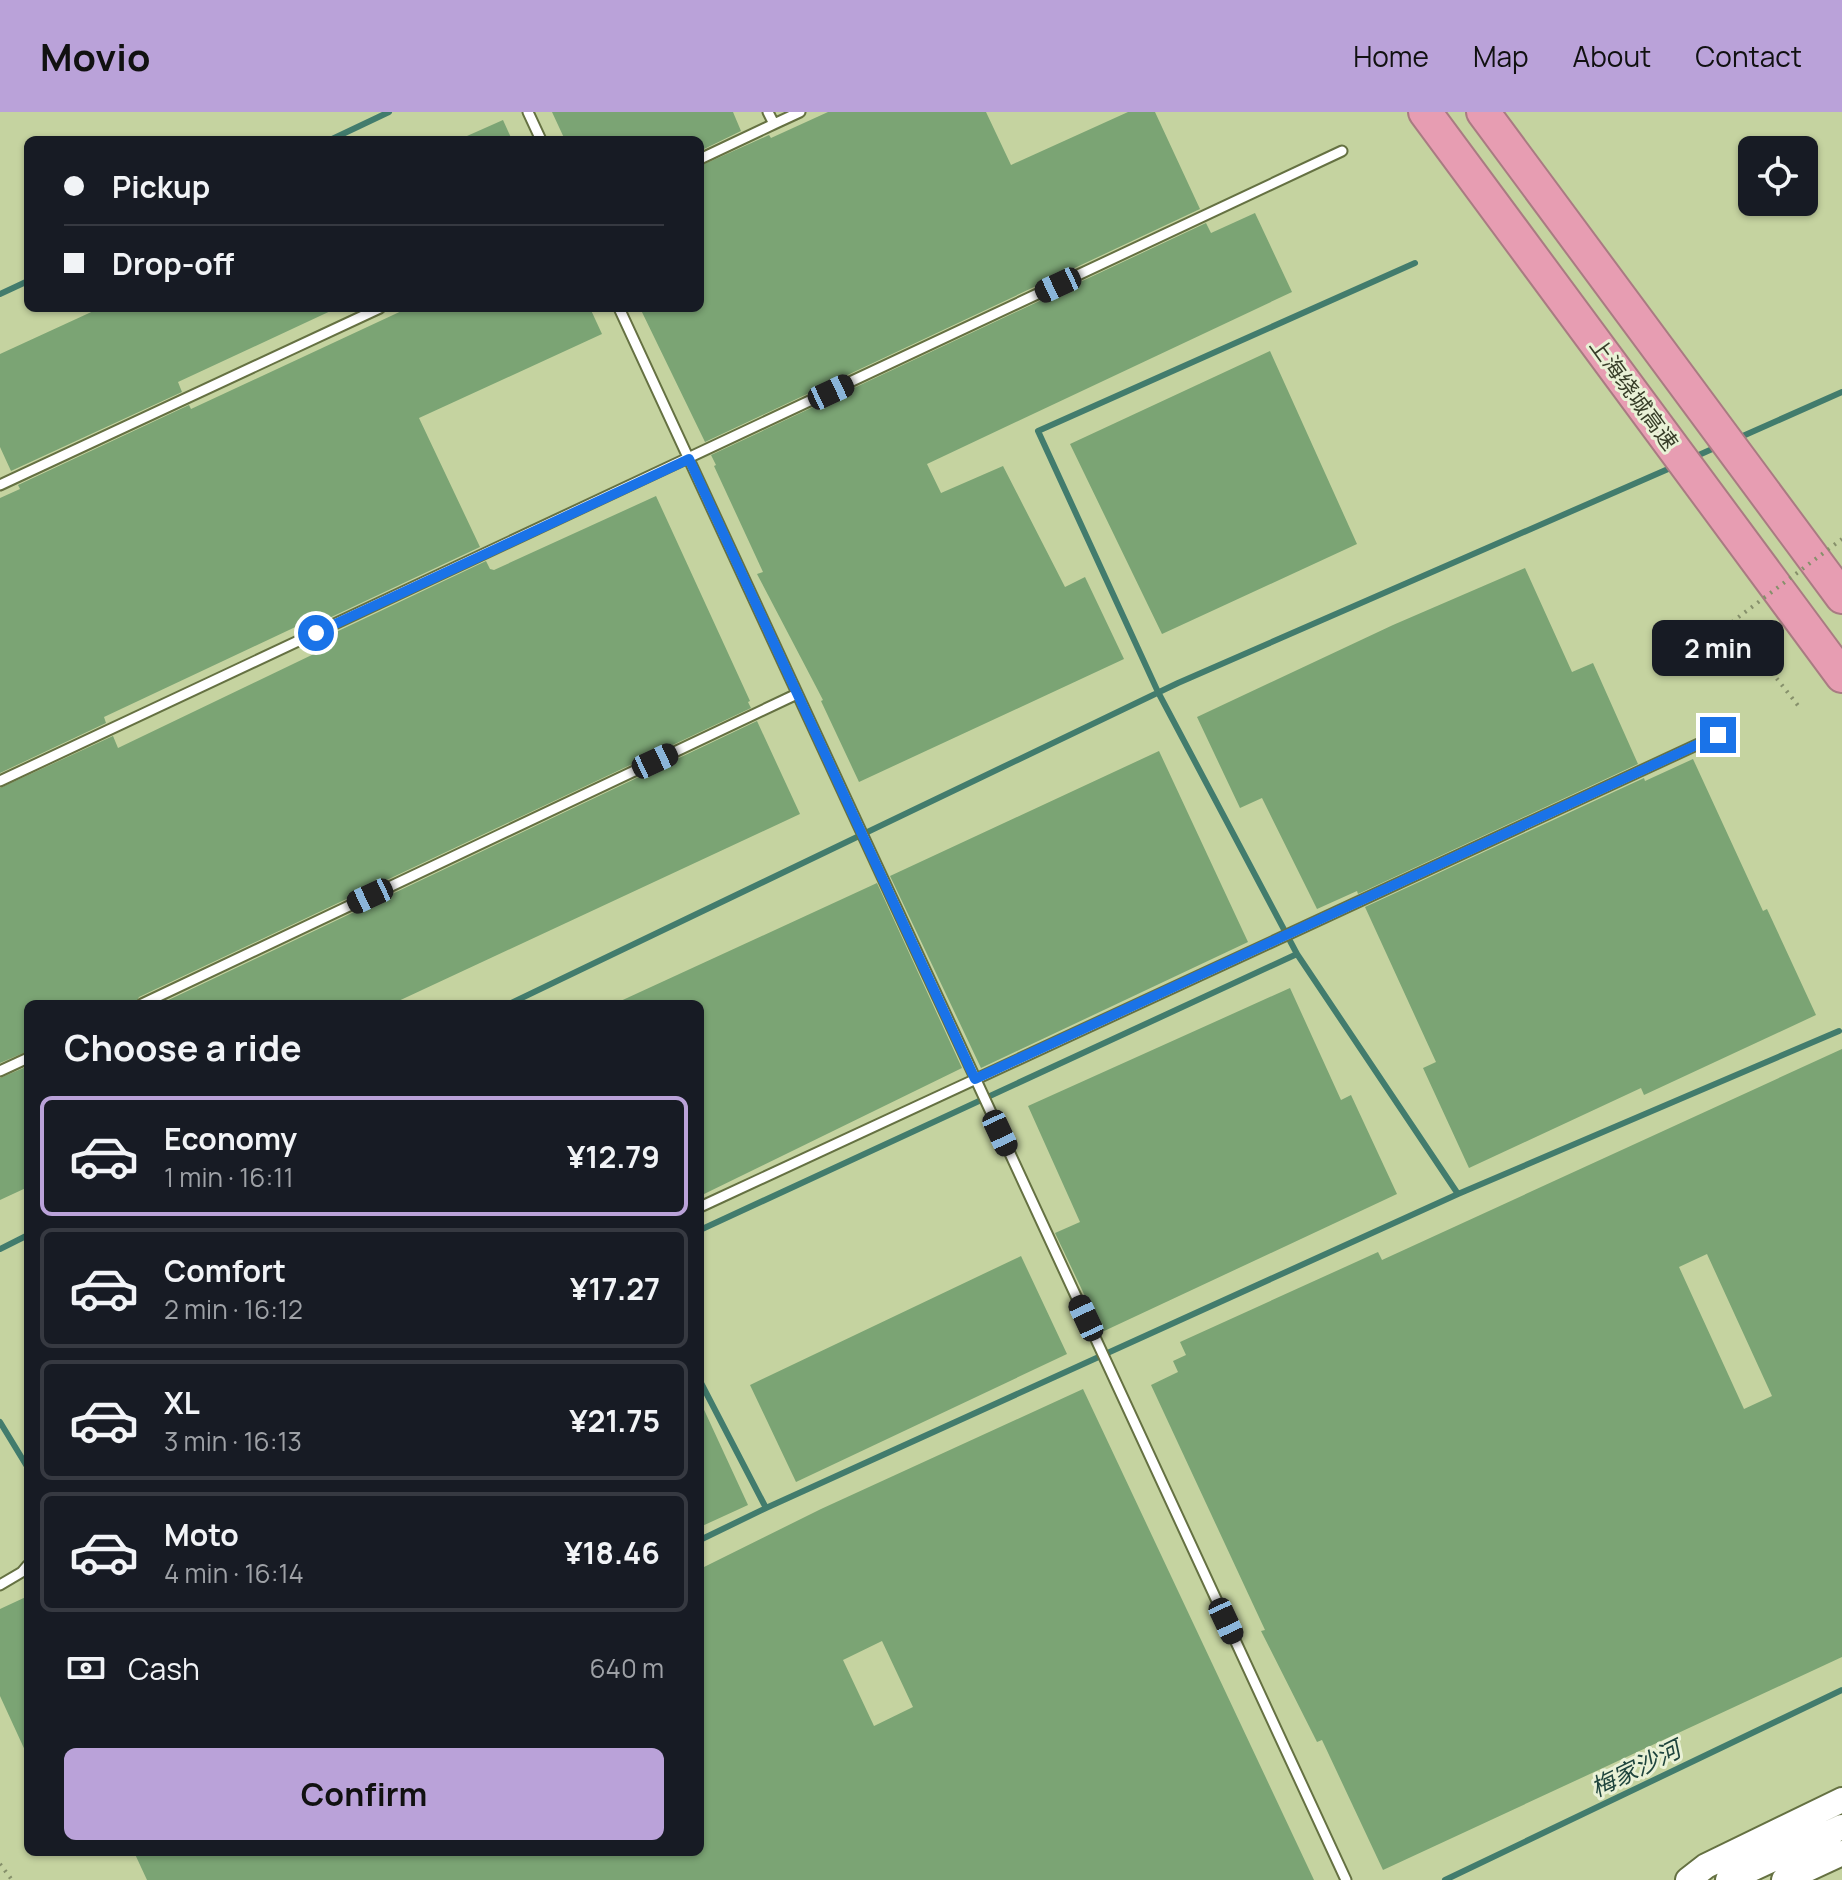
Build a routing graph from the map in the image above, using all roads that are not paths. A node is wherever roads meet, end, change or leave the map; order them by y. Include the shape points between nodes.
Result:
1 (528, 112) edge
2 (768, 112) edge
3 (800, 112) edge
4 (1425, 112) edge
5 (1483, 112) edge
6 (774, 124) junction
7 (539, 136) edge
8 (1342, 151) dead end
9 (704, 157) edge
10 (371, 312) edge
11 (621, 312) edge
12 (689, 459) junction
13 (0, 485) edge
14 (1842, 597) edge
15 (1842, 676) edge
16 (797, 694) junction
17 (1718, 735) dead end
18 (0, 781) edge
19 (150, 1000) edge
20 (24, 1060) edge
21 (0, 1071) edge
22 (975, 1079) junction
23 (704, 1205) edge
24 (24, 1570) edge
25 (0, 1585) edge
26 (1842, 1800) edge
27 (1842, 1827) edge
28 (1842, 1853) edge
29 (1782, 1872) edge
30 (1346, 1880) edge
31 (1688, 1880) edge
32 (1728, 1880) edge

1 - 7 lane
2 - 6 lane
3 - 6 lane
4 - 15 highway, 上海绕城高速
5 - 14 highway
6 - 9 lane
8 - 12 lane
10 - 13 lane
11 - 12 lane
12 - 16 lane
12 - 18 lane
16 - 19 lane
16 - 22 lane
17 - 22 lane
20 - 21 lane
22 - 23 lane
22 - 30 lane
24 - 25 lane
26 - 31 main road via 1706,1866
27 - 29 main road
28 - 29 main road
29 - 32 main road

